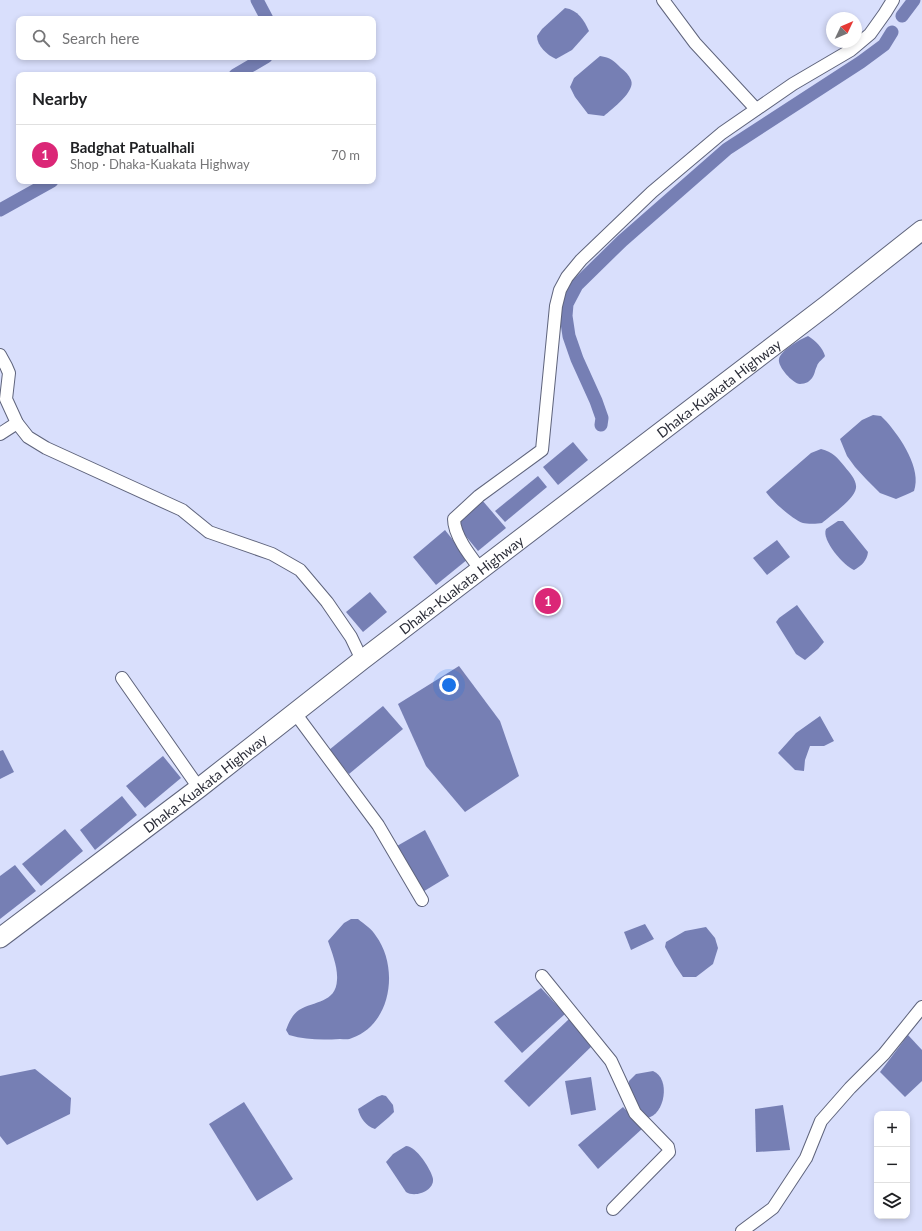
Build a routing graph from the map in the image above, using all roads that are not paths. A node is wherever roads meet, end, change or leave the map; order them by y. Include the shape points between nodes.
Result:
1 (663, 0) edge
2 (893, 0) edge
3 (756, 110) junction
4 (922, 230) edge
5 (0, 355) edge
6 (17, 423) junction
7 (0, 434) edge
8 (482, 570) junction
9 (362, 660) junction
10 (122, 678) dead end
11 (295, 713) junction
12 (198, 788) junction
13 (422, 900) dead end
14 (0, 938) edge
15 (542, 976) dead end
16 (922, 1007) edge
17 (613, 1209) dead end
18 (742, 1231) edge

1 - 3 street via 695,43
2 - 3 street via 870,34 851,50 793,84
3 - 8 street via 722,133 652,192 581,260 567,277 556,306 542,450 479,496 454,519 466,552
4 - 8 main road, Dhaka-Kuakata Highway
5 - 6 street via 8,373 6,399
6 - 7 street
6 - 9 street via 28,437 46,448 182,510 209,532 272,554 300,570 327,602 351,637
8 - 9 main road, Dhaka-Kuakata Highway
9 - 11 main road, Dhaka-Kuakata Highway
10 - 12 street
11 - 12 main road, Dhaka-Kuakata Highway
11 - 13 street via 378,825
12 - 14 main road, Dhaka-Kuakata Highway
15 - 17 street via 611,1061 635,1113 668,1147 668,1152
16 - 18 street via 884,1054 821,1121 806,1158 773,1208

